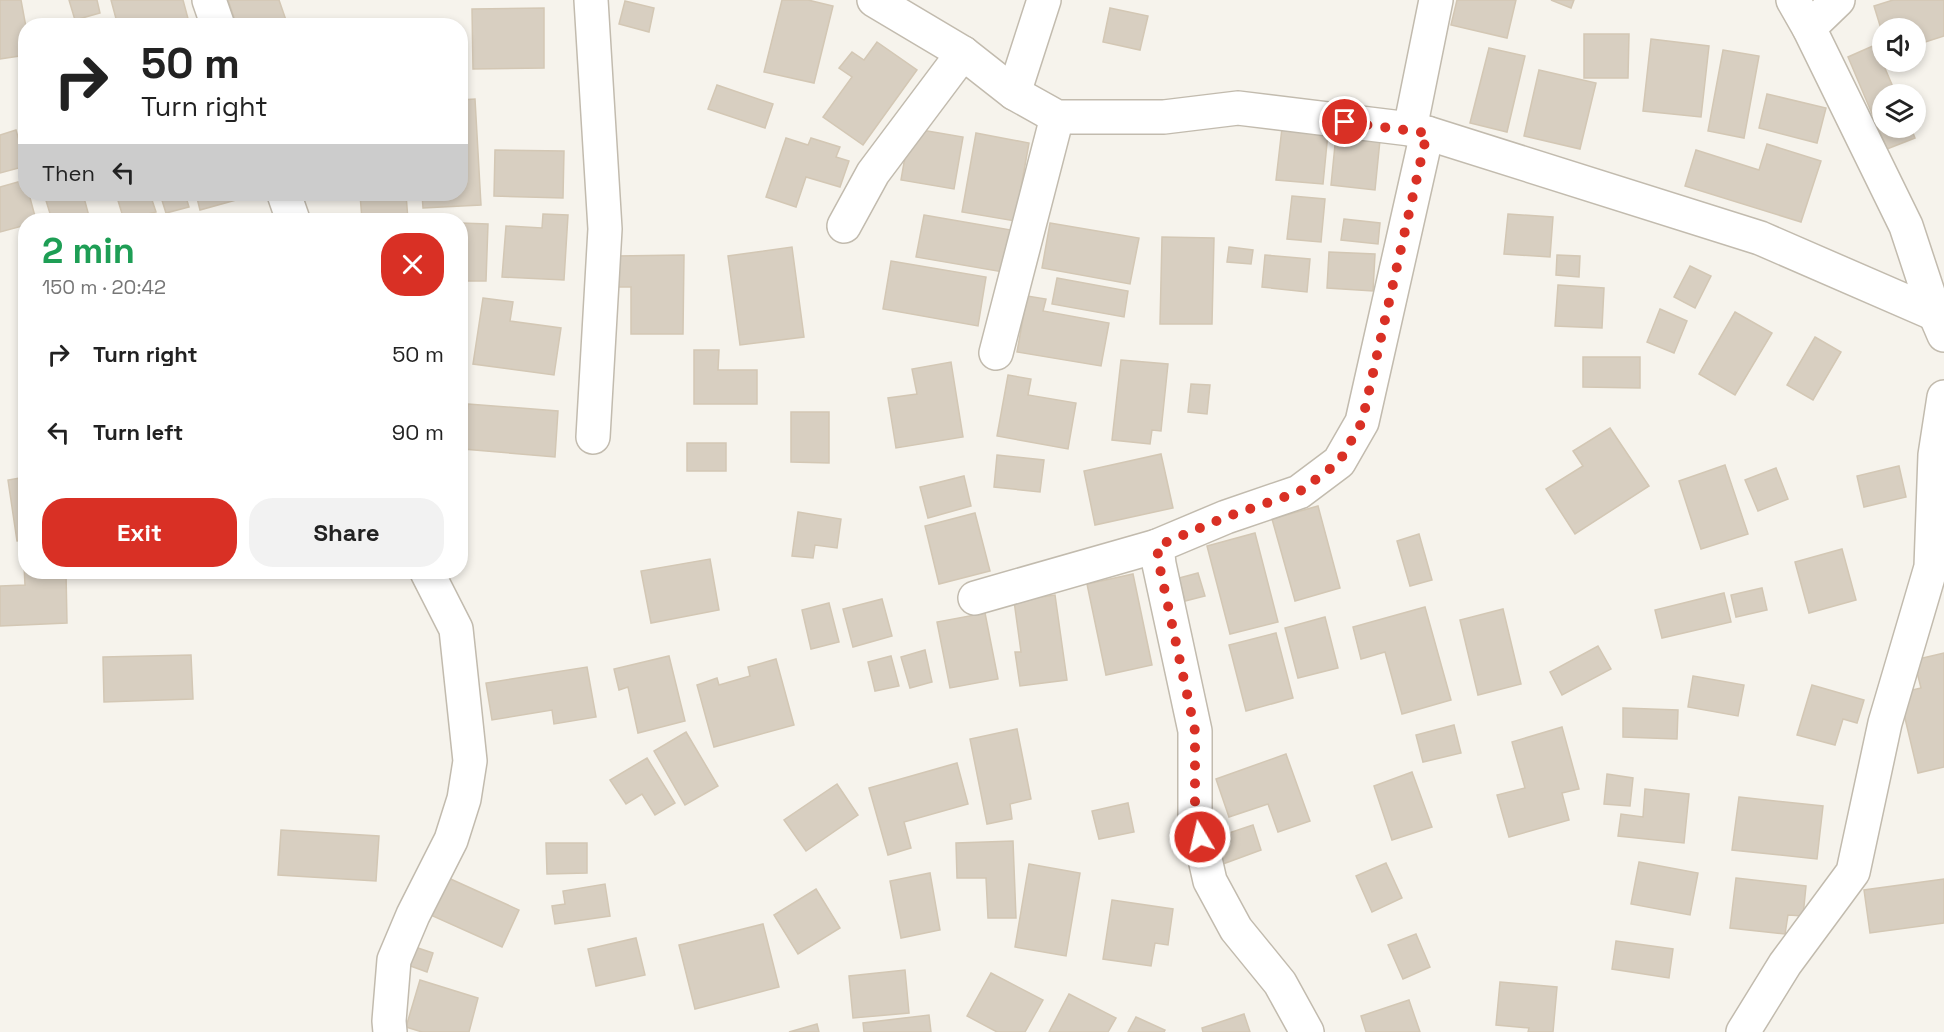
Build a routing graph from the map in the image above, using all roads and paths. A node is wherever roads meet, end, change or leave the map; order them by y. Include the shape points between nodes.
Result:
1 (209, 0) edge
2 (591, 0) edge
3 (874, 0) edge
4 (1044, 0) edge
5 (1436, 0) edge
6 (1793, 0) edge
7 (1838, 0) edge
8 (215, 18) edge
9 (1809, 28) junction
10 (963, 53) junction
11 (1014, 93) junction
12 (1057, 117) junction
13 (1418, 131) junction
14 (844, 226) dead end
15 (1939, 324) edge
16 (996, 353) dead end
17 (1944, 398) edge
18 (593, 437) dead end
19 (1157, 546) junction
20 (431, 579) edge
21 (975, 598) dead end
22 (390, 1032) edge
23 (1308, 1032) edge
24 (1743, 1032) edge

1 - 8 street
2 - 18 street via 605,229
3 - 10 street
4 - 11 street
5 - 13 street
6 - 9 street
7 - 9 street
9 - 15 street via 1906,226
10 - 11 street
10 - 14 street via 873,172
11 - 12 street
12 - 13 street via 1164,117 1238,108
12 - 16 street
13 - 15 street via 1760,238
13 - 19 street via 1362,422 1339,462 1299,492
17 - 24 street via 1935,455 1931,567 1885,723 1853,872 1785,964
19 - 21 street
19 - 23 street via 1195,731 1195,815 1210,881 1236,929 1280,983
20 - 22 street via 456,629 470,760 452,840 394,960

